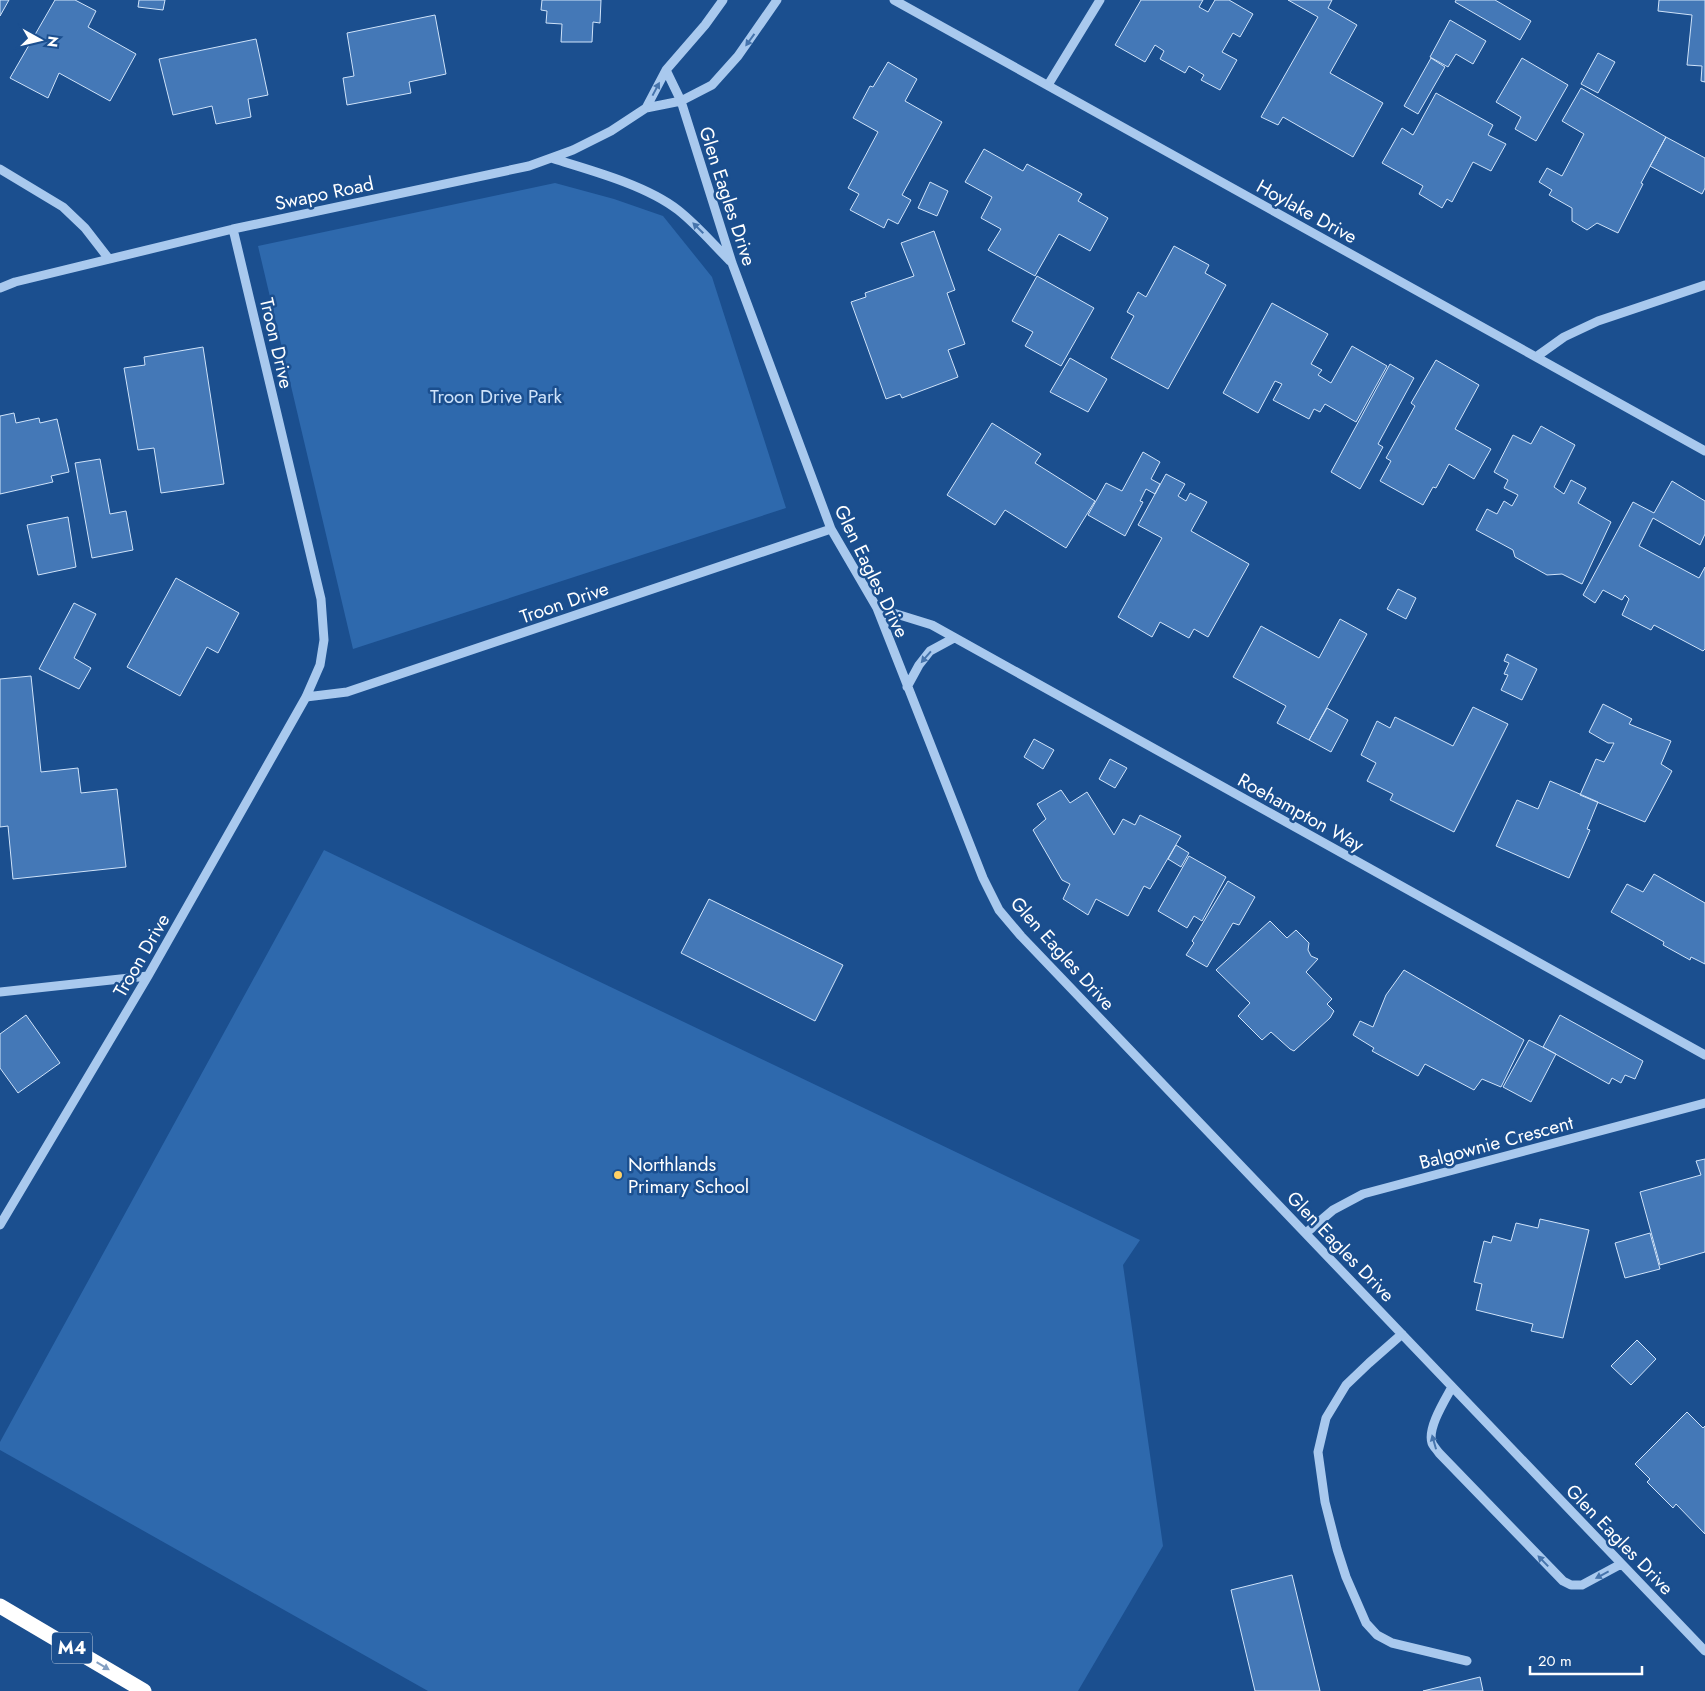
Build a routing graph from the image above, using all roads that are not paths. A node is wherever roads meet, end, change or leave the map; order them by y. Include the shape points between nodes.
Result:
1 (723, 0) edge
2 (777, 0) edge
3 (894, 0) edge
4 (1100, 0) edge
5 (666, 70) junction
6 (1048, 86) junction
7 (681, 101) junction
8 (646, 108) junction
9 (551, 158) junction
10 (0, 169) edge
11 (233, 229) junction
12 (109, 259) junction
13 (732, 263) junction
14 (1705, 285) edge
15 (0, 288) edge
16 (1536, 357) junction
17 (1705, 452) edge
18 (831, 529) junction
19 (876, 608) junction
20 (954, 638) junction
21 (907, 687) junction
22 (306, 698) junction
23 (148, 976) junction
24 (0, 992) edge
25 (1705, 1055) edge
26 (1705, 1103) edge
27 (0, 1226) edge
28 (1306, 1233) junction
29 (1402, 1334) junction
30 (1452, 1387) junction
31 (1621, 1564) junction
32 (0, 1606) edge
33 (1705, 1652) edge
34 (1467, 1661) dead end
35 (144, 1691) edge

1 - 5 street, Swapo Road
2 -> 7 street, Swapo Road via 738,56 712,84
3 - 6 street, Hoylake Drive
4 - 6 street
5 - 7 street, Glen Eagles Drive
8 -> 5 street, Swapo Road
6 - 16 street, Hoylake Drive
7 - 8 street, Swapo Road
7 - 13 street, Glen Eagles Drive
8 - 9 street, Swapo Road via 611,131
9 - 11 street, Swapo Road via 529,166
13 -> 9 street via 677,209 654,195
10 - 12 street via 63,207 85,228
11 - 12 street, Swapo Road
11 - 22 street, Troon Drive via 321,599 324,640 320,665
12 - 15 street, Swapo Road
13 - 18 street, Glen Eagles Drive
14 - 16 street via 1598,321 1564,337
16 - 17 street, Hoylake Drive
18 - 19 street, Glen Eagles Drive
18 - 22 street, Troon Drive via 347,692
19 - 20 street, Roehampton Way via 932,625
19 - 21 street, Glen Eagles Drive
20 -> 21 street via 930,651
20 - 25 street, Roehampton Way
21 - 28 street, Glen Eagles Drive via 983,878 999,910
22 - 23 street, Troon Drive
23 - 24 street
23 - 27 street, Troon Drive
26 - 28 street, Balgownie Crescent via 1363,1194 1333,1210
28 - 29 street, Glen Eagles Drive
29 - 30 street, Glen Eagles Drive
29 - 34 street via 1346,1385 1326,1418 1318,1452 1325,1502 1346,1577 1366,1623 1392,1644
30 - 31 street, Glen Eagles Drive
31 -> 30 street via 1582,1585 1563,1582 1439,1453 1432,1442 1432,1431
31 - 33 street, Glen Eagles Drive
32 -> 35 highway, M4

